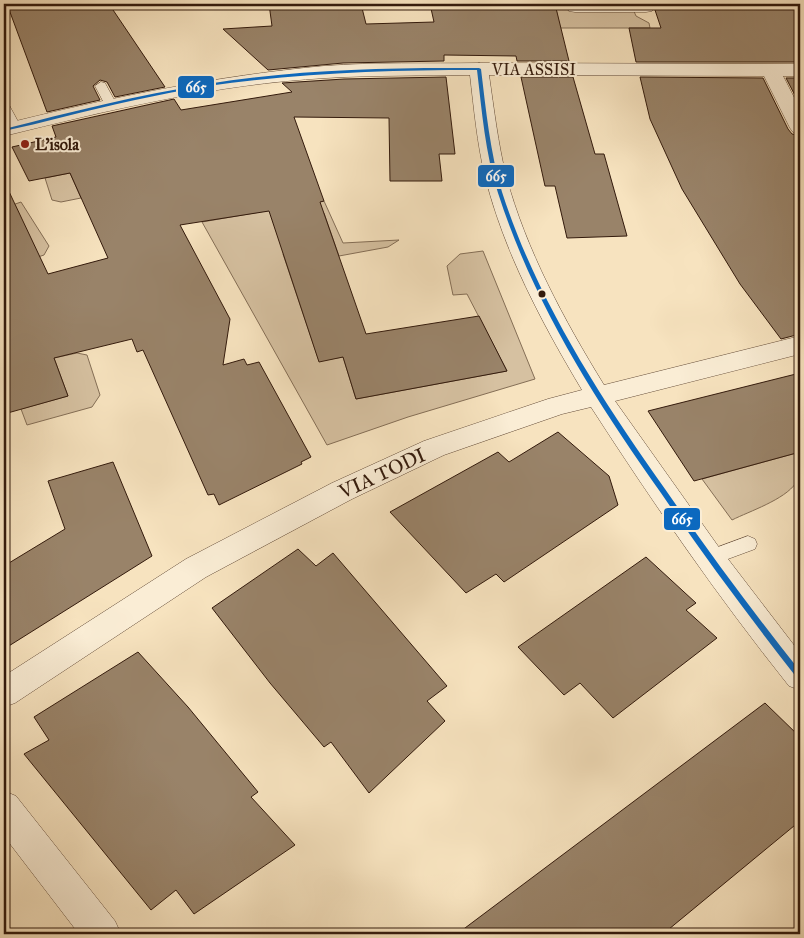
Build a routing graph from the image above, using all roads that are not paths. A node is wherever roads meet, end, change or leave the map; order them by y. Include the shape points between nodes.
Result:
1 (574, 4) edge
2 (646, 7) dead end
3 (479, 69) junction
4 (771, 70) junction
5 (800, 70) edge
6 (101, 86) dead end
7 (111, 105) junction
8 (4, 106) edge
9 (9, 128) edge
10 (800, 128) edge
11 (800, 345) edge
12 (597, 396) junction
13 (748, 544) dead end
14 (709, 558) junction
15 (800, 676) edge
16 (4, 693) edge
17 (4, 808) edge
18 (102, 934) edge

1 - 2 street via 575,7
3 - 4 street, VIA ASSISI
3 - 7 street, VIA ASSISI via 350,71 271,77
3 - 12 street via 486,124 500,190 513,230 543,303
4 - 5 street, VIA ASSISI
4 - 10 street
6 - 7 lane
7 - 9 street, VIA ASSISI
8 - 9 lane
11 - 12 street, VIA TODI
12 - 14 street
12 - 16 street, VIA TODI via 503,423 434,448 342,491 196,568
13 - 14 lane
14 - 15 street
17 - 18 street

